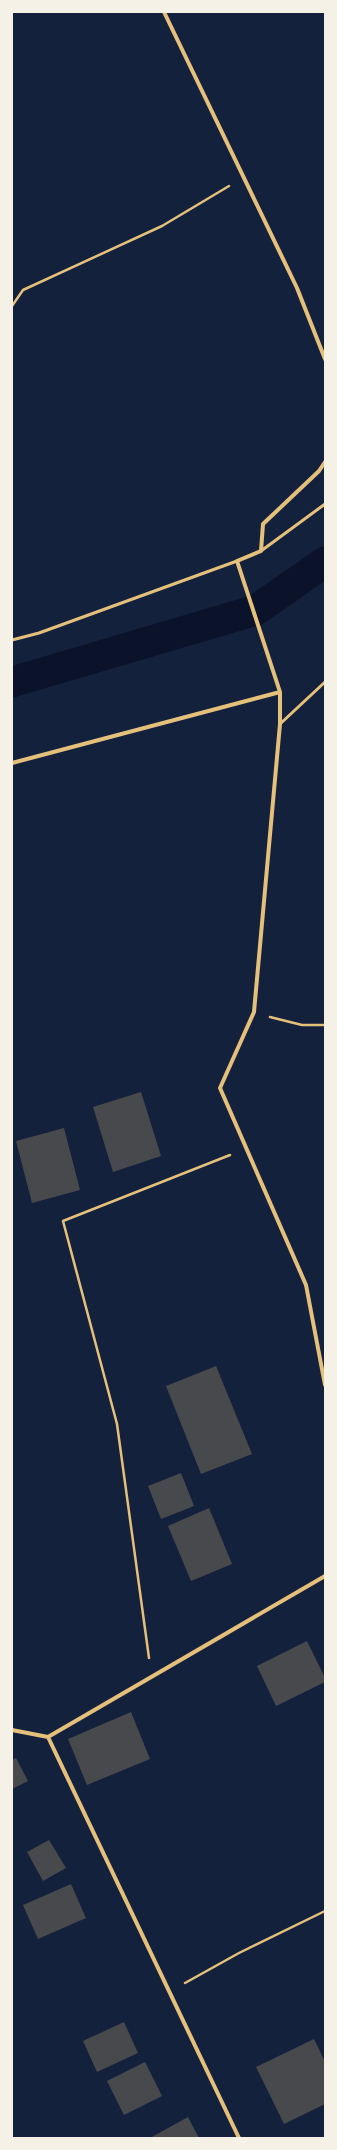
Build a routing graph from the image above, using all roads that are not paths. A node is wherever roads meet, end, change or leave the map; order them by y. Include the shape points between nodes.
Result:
1 (164, 12) edge
2 (325, 359) edge
3 (325, 462) edge
4 (325, 504) edge
5 (261, 551) junction
6 (237, 560) junction
7 (12, 640) edge
8 (325, 682) edge
9 (280, 692) junction
10 (280, 724) junction
11 (12, 763) edge
12 (325, 1385) edge
13 (325, 1576) edge
14 (12, 1730) edge
15 (48, 1737) junction
16 (239, 2138) edge

1 - 2 street via 297,288
3 - 5 street via 319,472 263,524
4 - 5 lane
5 - 6 street
6 - 7 lane via 39,633
6 - 9 street
8 - 10 lane
9 - 10 street
9 - 11 street
10 - 12 street via 254,1012 220,1088 306,1285
13 - 15 street
14 - 15 street
15 - 16 street

